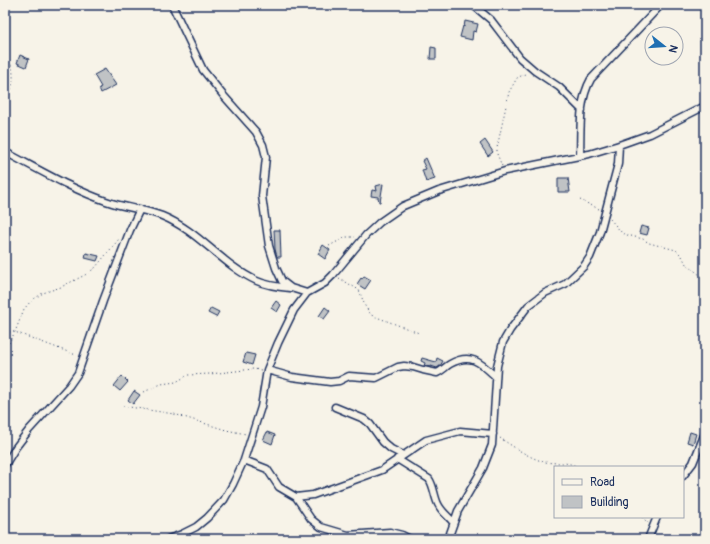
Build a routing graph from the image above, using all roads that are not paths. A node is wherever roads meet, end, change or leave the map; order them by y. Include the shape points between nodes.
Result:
1 (172, 5) edge
2 (473, 5) edge
3 (661, 5) edge
4 (705, 106) edge
5 (582, 110) junction
6 (619, 145) junction
7 (5, 152) edge
8 (580, 156) junction
9 (140, 210) junction
10 (291, 288) junction
11 (308, 293) junction
12 (267, 370) junction
13 (496, 377) junction
14 (335, 407) dead end
15 (705, 432) edge
16 (493, 434) junction
17 (403, 455) junction
18 (397, 459) junction
19 (244, 460) junction
20 (5, 465) edge
21 (684, 475) edge
22 (296, 497) junction
23 (657, 518) edge
24 (453, 522) junction
25 (349, 537) edge
26 (168, 539) edge
27 (410, 539) edge
28 (448, 539) edge
29 (648, 539) edge

1 - 10 street via 203,70 256,132 263,145 266,157 262,196 269,246 282,281
2 - 5 street via 491,20 520,58 559,87
3 - 5 street via 592,79 587,86
4 - 6 street via 650,134
5 - 8 street
6 - 8 street
6 - 13 street via 618,164 594,250 584,266 564,284 537,298 528,306 510,330 499,353
7 - 9 street via 89,195
8 - 11 street via 505,171 416,200 390,214 366,236 333,275
9 - 10 street via 162,216 184,227 214,252 258,282
9 - 20 street via 92,329 78,373 29,430
10 - 11 street
11 - 12 street via 294,310
12 - 13 street via 292,377 330,382 349,376 376,378 404,366 437,373 456,361 468,358 476,360
12 - 19 street via 261,407
13 - 16 street
14 - 17 street via 364,419 383,442
15 - 21 street via 694,463
16 - 17 street via 452,432 426,440
16 - 24 street via 492,445 483,468
17 - 18 street
18 - 22 street via 382,470 313,495
18 - 24 street via 429,479 438,504
19 - 22 street via 267,469 279,487
19 - 26 street via 224,500 207,518 196,527
22 - 25 street via 303,510 316,524
23 - 29 street
24 - 28 street
25 - 27 street via 390,532

